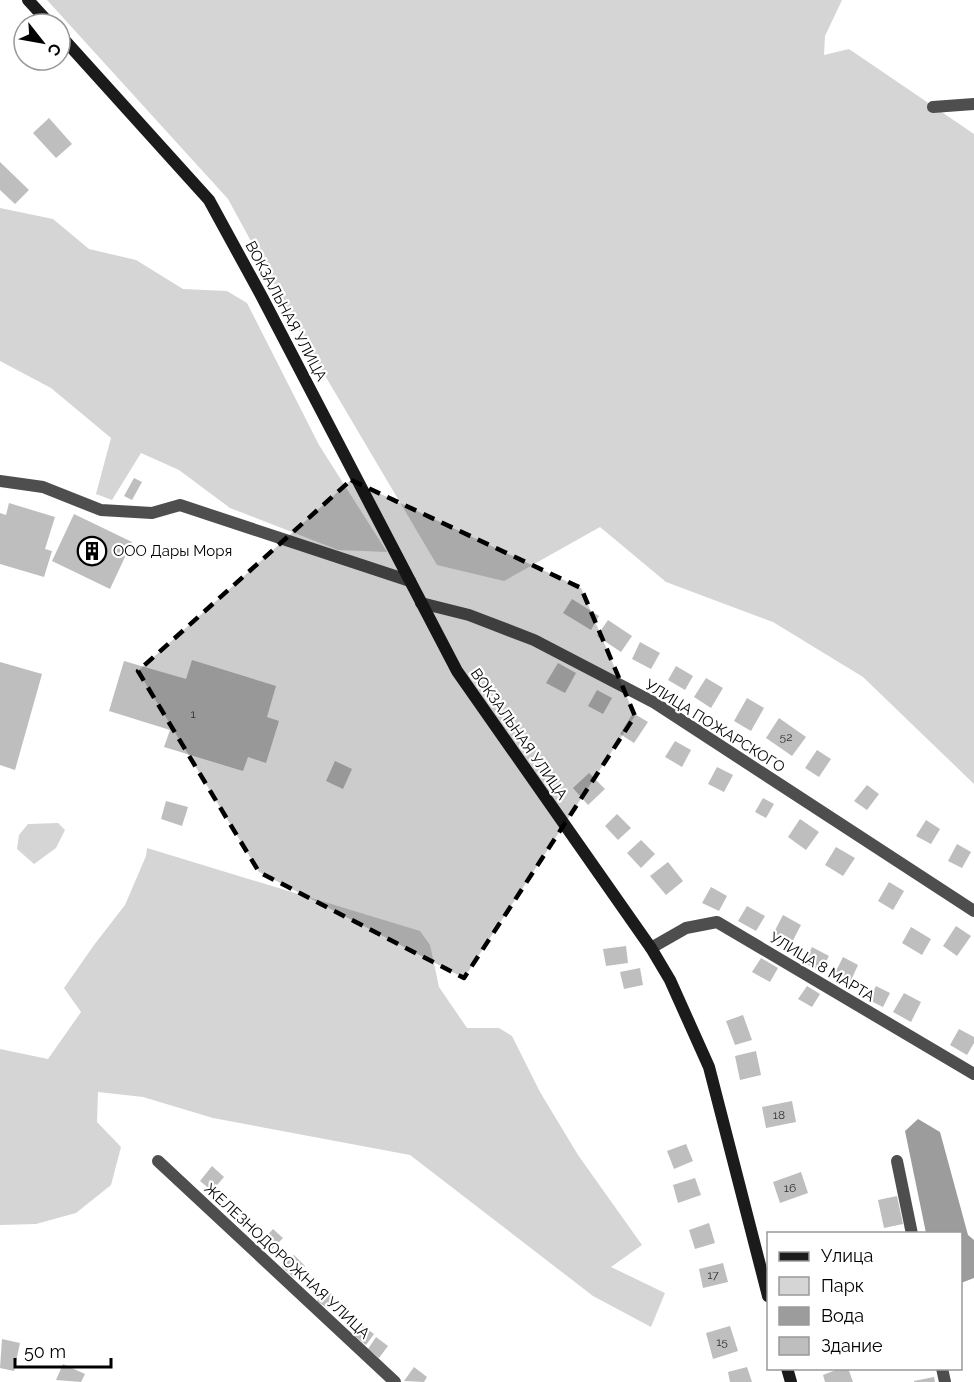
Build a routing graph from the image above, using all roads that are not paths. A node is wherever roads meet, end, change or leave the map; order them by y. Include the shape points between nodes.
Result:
1 (28, 0) edge
2 (39, 12) edge
3 (72, 48) edge
4 (974, 104) edge
5 (933, 107) dead end
6 (0, 481) edge
7 (410, 581) junction
8 (422, 603) junction
9 (974, 911) edge
10 (651, 948) junction
11 (974, 1074) edge
12 (158, 1161) dead end
13 (897, 1161) dead end
14 (912, 1232) edge
15 (767, 1292) edge
16 (395, 1382) edge

1 - 2 street
3 - 7 street, ВОКЗАЛЬНАЯ УЛИЦА via 209,200
4 - 5 street
6 - 7 street via 43,488 101,510 152,513 180,505
7 - 8 street, ВОКЗАЛЬНАЯ УЛИЦА
8 - 9 street, УЛИЦА ПОЖАРСКОГО via 469,615 534,640 655,703
8 - 10 street, ВОКЗАЛЬНАЯ УЛИЦА via 457,671
10 - 11 street, УЛИЦА 8 МАРТА via 686,928 717,922
10 - 15 street, ВОКЗАЛЬНАЯ УЛИЦА via 670,980 709,1067
12 - 16 street, ЖЕЛЕЗНОДОРОЖНАЯ УЛИЦА
13 - 14 street

